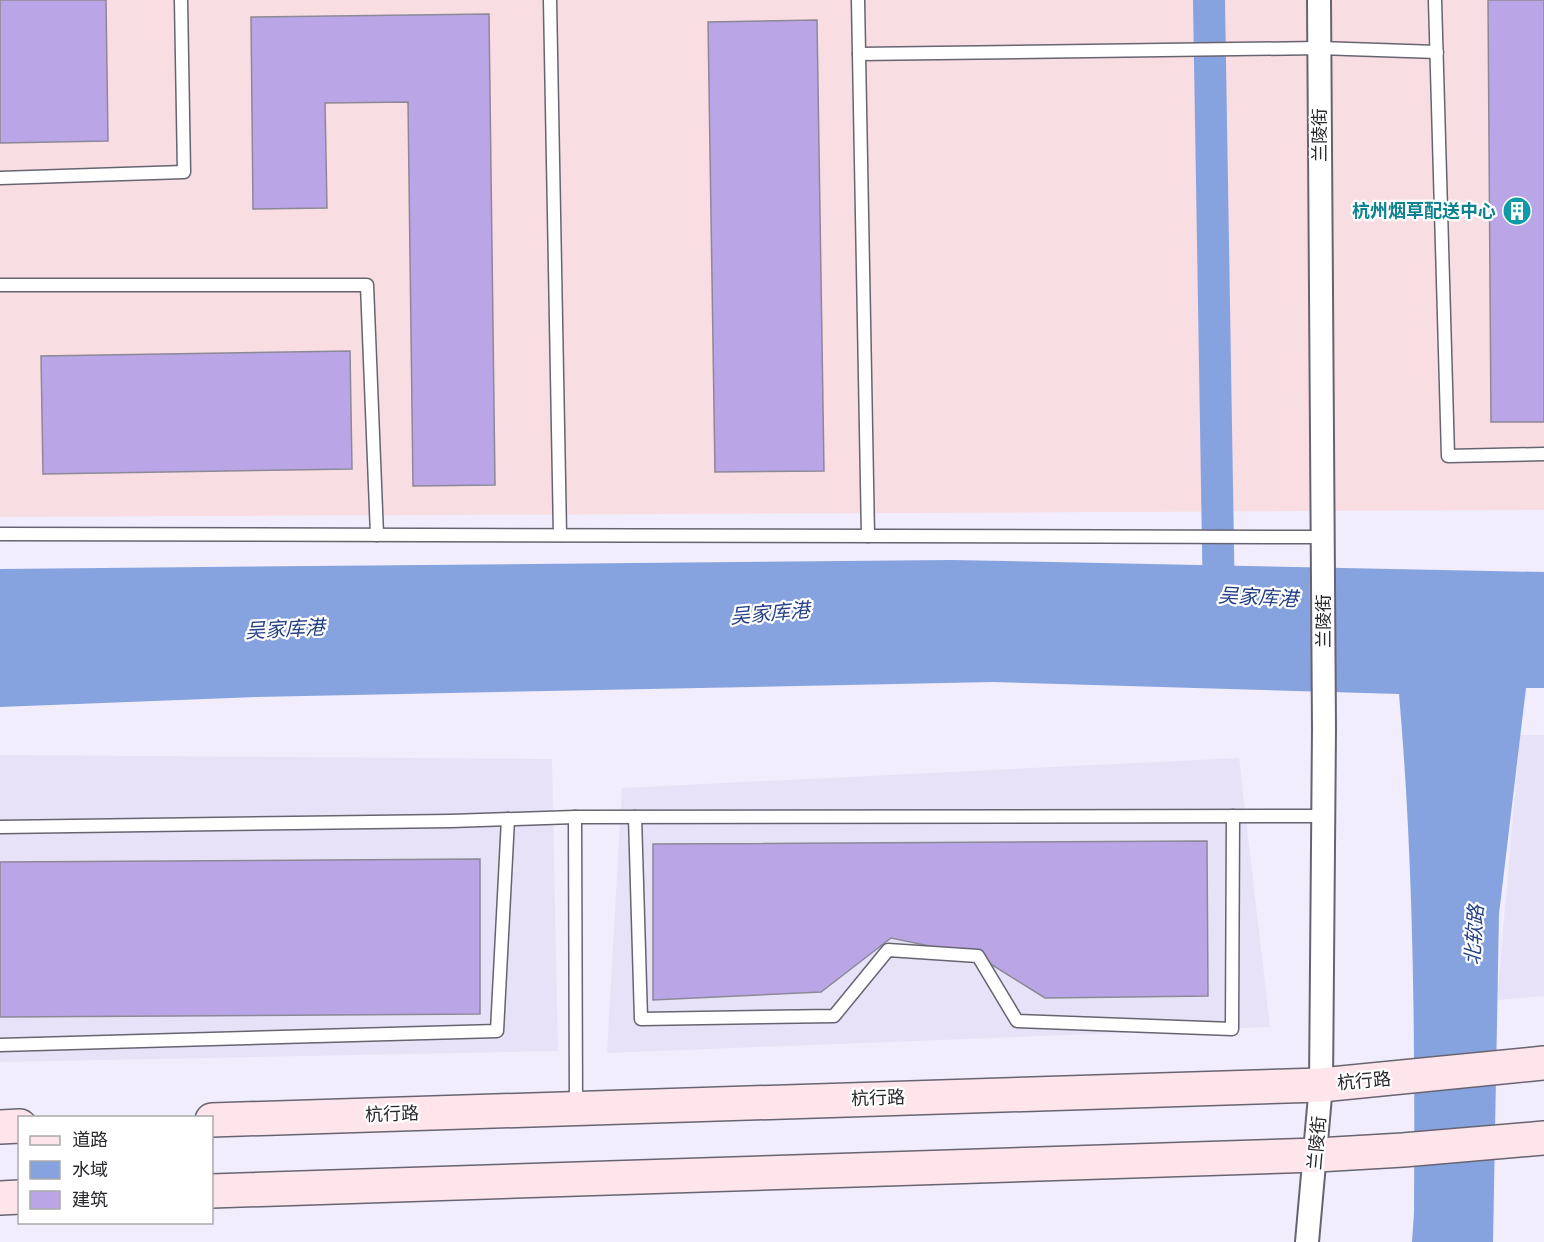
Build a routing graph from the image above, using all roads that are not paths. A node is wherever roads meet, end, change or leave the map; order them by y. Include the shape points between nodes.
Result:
1 (181, 0) edge
2 (550, 0) edge
3 (858, 0) edge
4 (1319, 0) edge
5 (1436, 0) edge
6 (1319, 48) junction
7 (1437, 52) junction
8 (859, 54) junction
9 (0, 178) edge
10 (0, 285) edge
11 (1544, 454) edge
12 (0, 534) edge
13 (377, 535) junction
14 (560, 535) junction
15 (868, 536) junction
16 (1324, 545) junction
17 (1233, 816) junction
18 (1324, 816) junction
19 (575, 817) junction
20 (635, 817) junction
21 (508, 819) junction
22 (0, 827) edge
23 (0, 1045) edge
24 (1529, 1065) edge
25 (1322, 1084) junction
26 (576, 1108) junction
27 (213, 1120) edge
28 (18, 1126) edge
29 (0, 1127) edge
30 (1530, 1139) edge
31 (1317, 1155) junction
32 (213, 1191) edge
33 (18, 1197) edge
34 (0, 1198) edge
35 (1307, 1242) edge

1 - 9 lane via 184,172
2 - 14 lane
3 - 8 lane
4 - 6 street, 兰陵街
5 - 7 lane
6 - 7 lane
6 - 8 lane
6 - 16 street, 兰陵街
7 - 11 lane via 1448,456
8 - 15 lane
10 - 13 lane via 367,285
12 - 13 lane
13 - 14 lane
14 - 15 lane
15 - 16 lane
16 - 18 street, 兰陵街
17 - 18 lane
17 - 20 lane
17 - 20 lane via 1232,1029 1017,1021 978,956 888,950 834,1016 641,1019
18 - 25 street, 兰陵街
19 - 20 lane
19 - 21 lane
19 - 26 lane
21 - 22 lane
21 - 23 lane via 497,1031
24 - 25 main road, 杭行路
25 - 26 main road, 杭行路
25 - 31 street, 兰陵街
26 - 27 main road, 杭行路
28 - 29 main road
30 - 31 main road
31 - 32 main road
31 - 35 street, 兰陵街
33 - 34 main road

